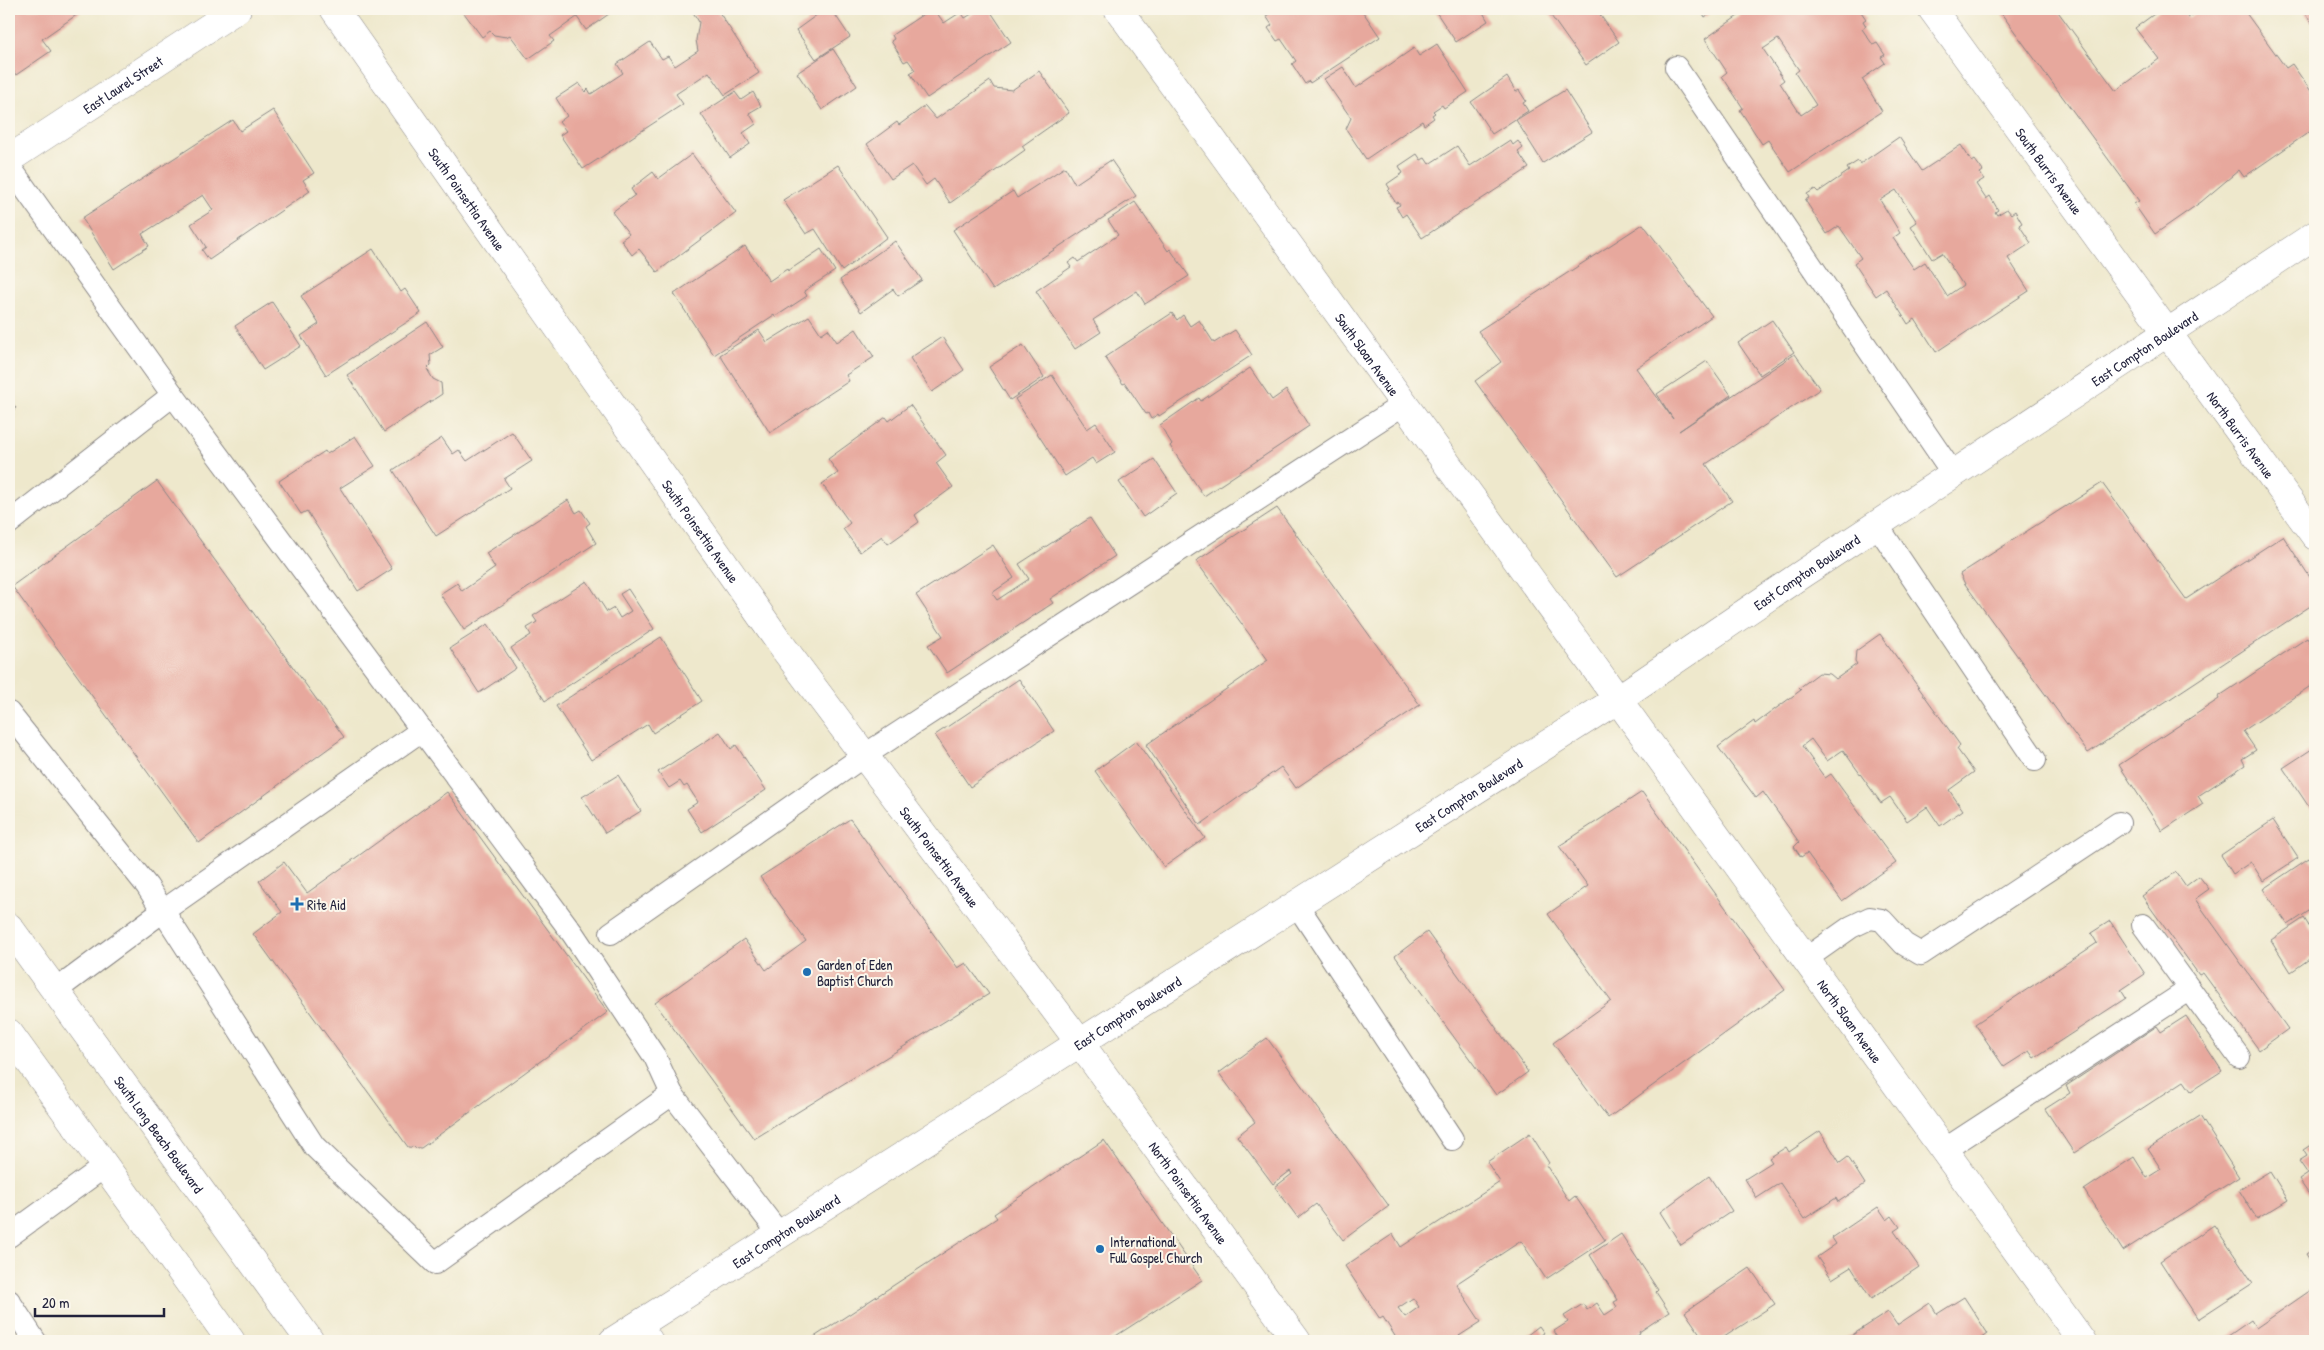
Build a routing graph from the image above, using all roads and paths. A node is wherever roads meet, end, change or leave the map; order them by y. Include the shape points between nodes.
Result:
1 (237, 9) edge
2 (334, 9) edge
3 (1118, 9) edge
4 (1932, 9) edge
5 (1676, 67) dead end
6 (9, 159) edge
7 (9, 166) edge
8 (2315, 235) edge
9 (2167, 333) junction
10 (173, 395) junction
11 (1404, 404) junction
12 (1954, 474) junction
13 (9, 523) edge
14 (1877, 525) junction
15 (2315, 536) edge
16 (1618, 699) junction
17 (9, 713) edge
18 (422, 730) junction
19 (865, 756) junction
20 (2035, 760) dead end
21 (2119, 823) dead end
22 (1296, 905) junction
23 (163, 911) junction
24 (2144, 924) dead end
25 (9, 927) edge
26 (611, 933) dead end
27 (1807, 958) junction
28 (2189, 990) junction
29 (55, 991) junction
30 (9, 1033) edge
31 (1080, 1043) junction
32 (2239, 1057) dead end
33 (672, 1094) junction
34 (1452, 1139) dead end
35 (1944, 1150) junction
36 (105, 1166) junction
37 (780, 1235) junction
38 (9, 1236) edge
39 (9, 1301) edge
40 (643, 1334) edge
41 (35, 1341) edge
42 (231, 1341) edge
43 (310, 1341) edge
44 (613, 1341) edge
45 (1297, 1341) edge
46 (2082, 1341) edge

1 - 6 street, East Laurel Street
2 - 19 street, South Poinsettia Avenue via 782,646
3 - 11 street, South Sloan Avenue
4 - 9 street, South Burris Avenue
5 - 12 lane
7 - 10 lane
8 - 9 street, East Compton Boulevard
9 - 12 street, East Compton Boulevard
9 - 15 street, North Burris Avenue
10 - 13 lane
10 - 18 lane
11 - 16 street, South Sloan Avenue
11 - 19 lane
12 - 14 street, East Compton Boulevard
14 - 16 street, East Compton Boulevard
14 - 20 lane
16 - 22 street, East Compton Boulevard
16 - 27 street, North Sloan Avenue
17 - 23 lane via 147,886
18 - 23 lane
18 - 33 lane via 573,934 655,1057
19 - 26 lane
19 - 31 street, South Poinsettia Avenue
21 - 27 lane via 1921,954 1904,944 1882,920 1870,918 1851,927
22 - 31 street, East Compton Boulevard
22 - 34 lane
23 - 29 lane
23 - 33 lane via 314,1146 435,1263
24 - 28 lane
25 - 29 street, South Long Beach Boulevard
27 - 35 street, North Sloan Avenue
28 - 32 lane
28 - 35 lane
29 - 43 street, South Long Beach Boulevard
30 - 36 street
31 - 37 street, East Compton Boulevard
31 - 45 street, North Poinsettia Avenue
33 - 37 lane
35 - 46 street, North Sloan Avenue
36 - 38 lane
36 - 42 street
37 - 40 street, East Compton Boulevard
39 - 41 lane
40 - 44 street, East Compton Boulevard

